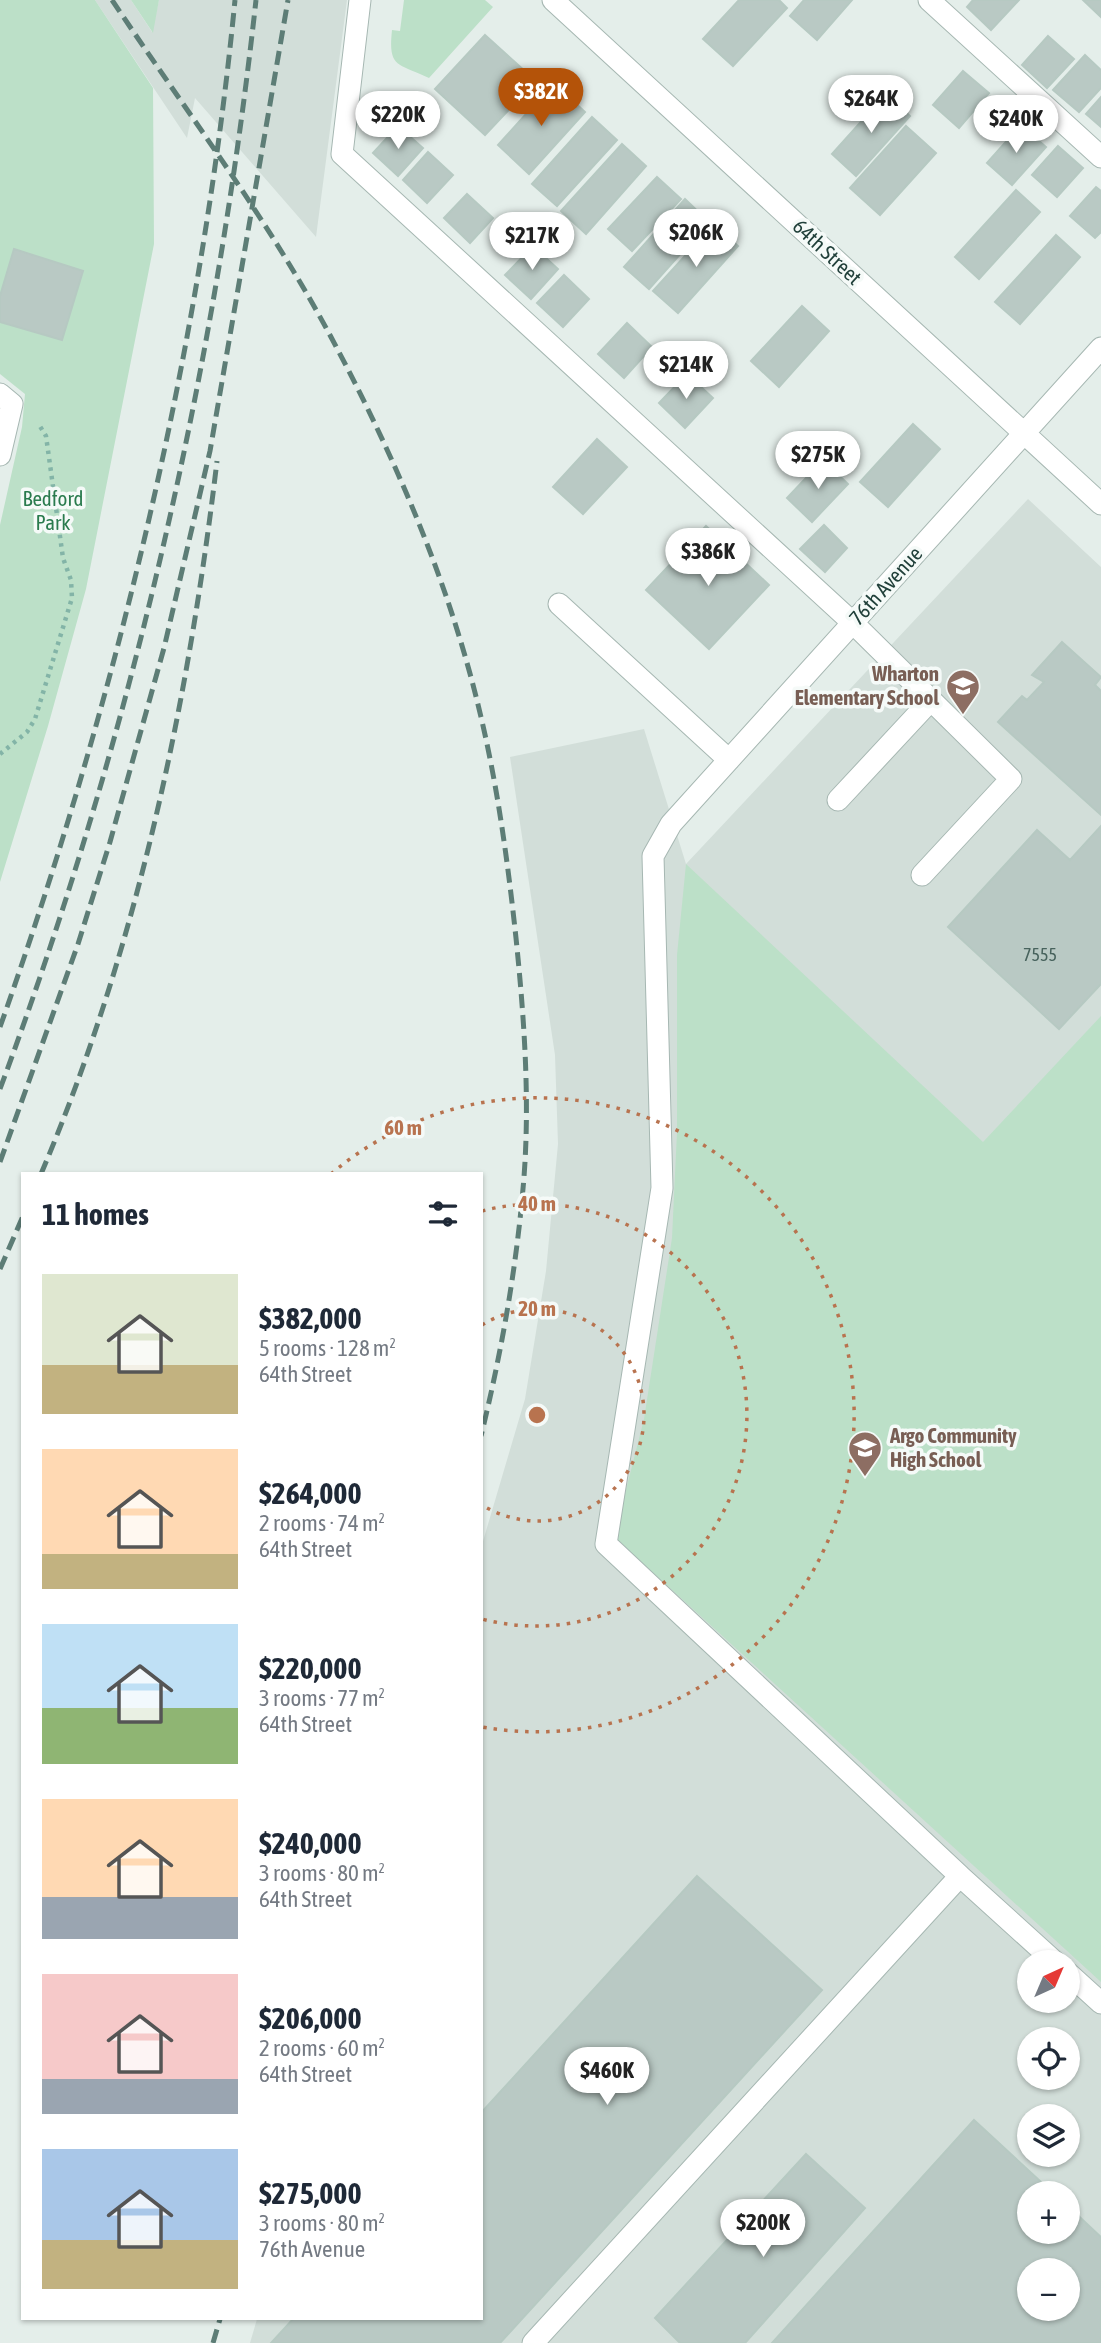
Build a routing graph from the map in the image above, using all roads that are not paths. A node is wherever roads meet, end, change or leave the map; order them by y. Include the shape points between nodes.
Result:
1 (360, 0) edge
2 (553, 0) edge
3 (929, 0) edge
4 (1101, 157) edge
5 (1101, 348) edge
6 (6, 399) edge
7 (1024, 433) junction
8 (0, 455) edge
9 (1101, 504) edge
10 (559, 604) dead end
11 (853, 623) junction
12 (931, 700) junction
13 (729, 761) junction
14 (838, 800) dead end
15 (922, 875) dead end
16 (960, 1876) junction
17 (1042, 1950) edge
18 (1080, 1984) edge
19 (1101, 2003) edge
20 (533, 2343) edge

1 - 11 street via 342,154
2 - 7 street, 64th Street
3 - 4 street
5 - 7 street, 76th Avenue
6 - 8 street
7 - 9 street, 64th Street
7 - 11 street, 76th Avenue
10 - 13 street
11 - 12 street
11 - 13 street, 76th Avenue
12 - 14 street
12 - 15 street via 1012,779
13 - 16 street, 76th Avenue via 671,824 653,856 662,1188 606,1544
16 - 17 street
16 - 20 street
18 - 19 street

